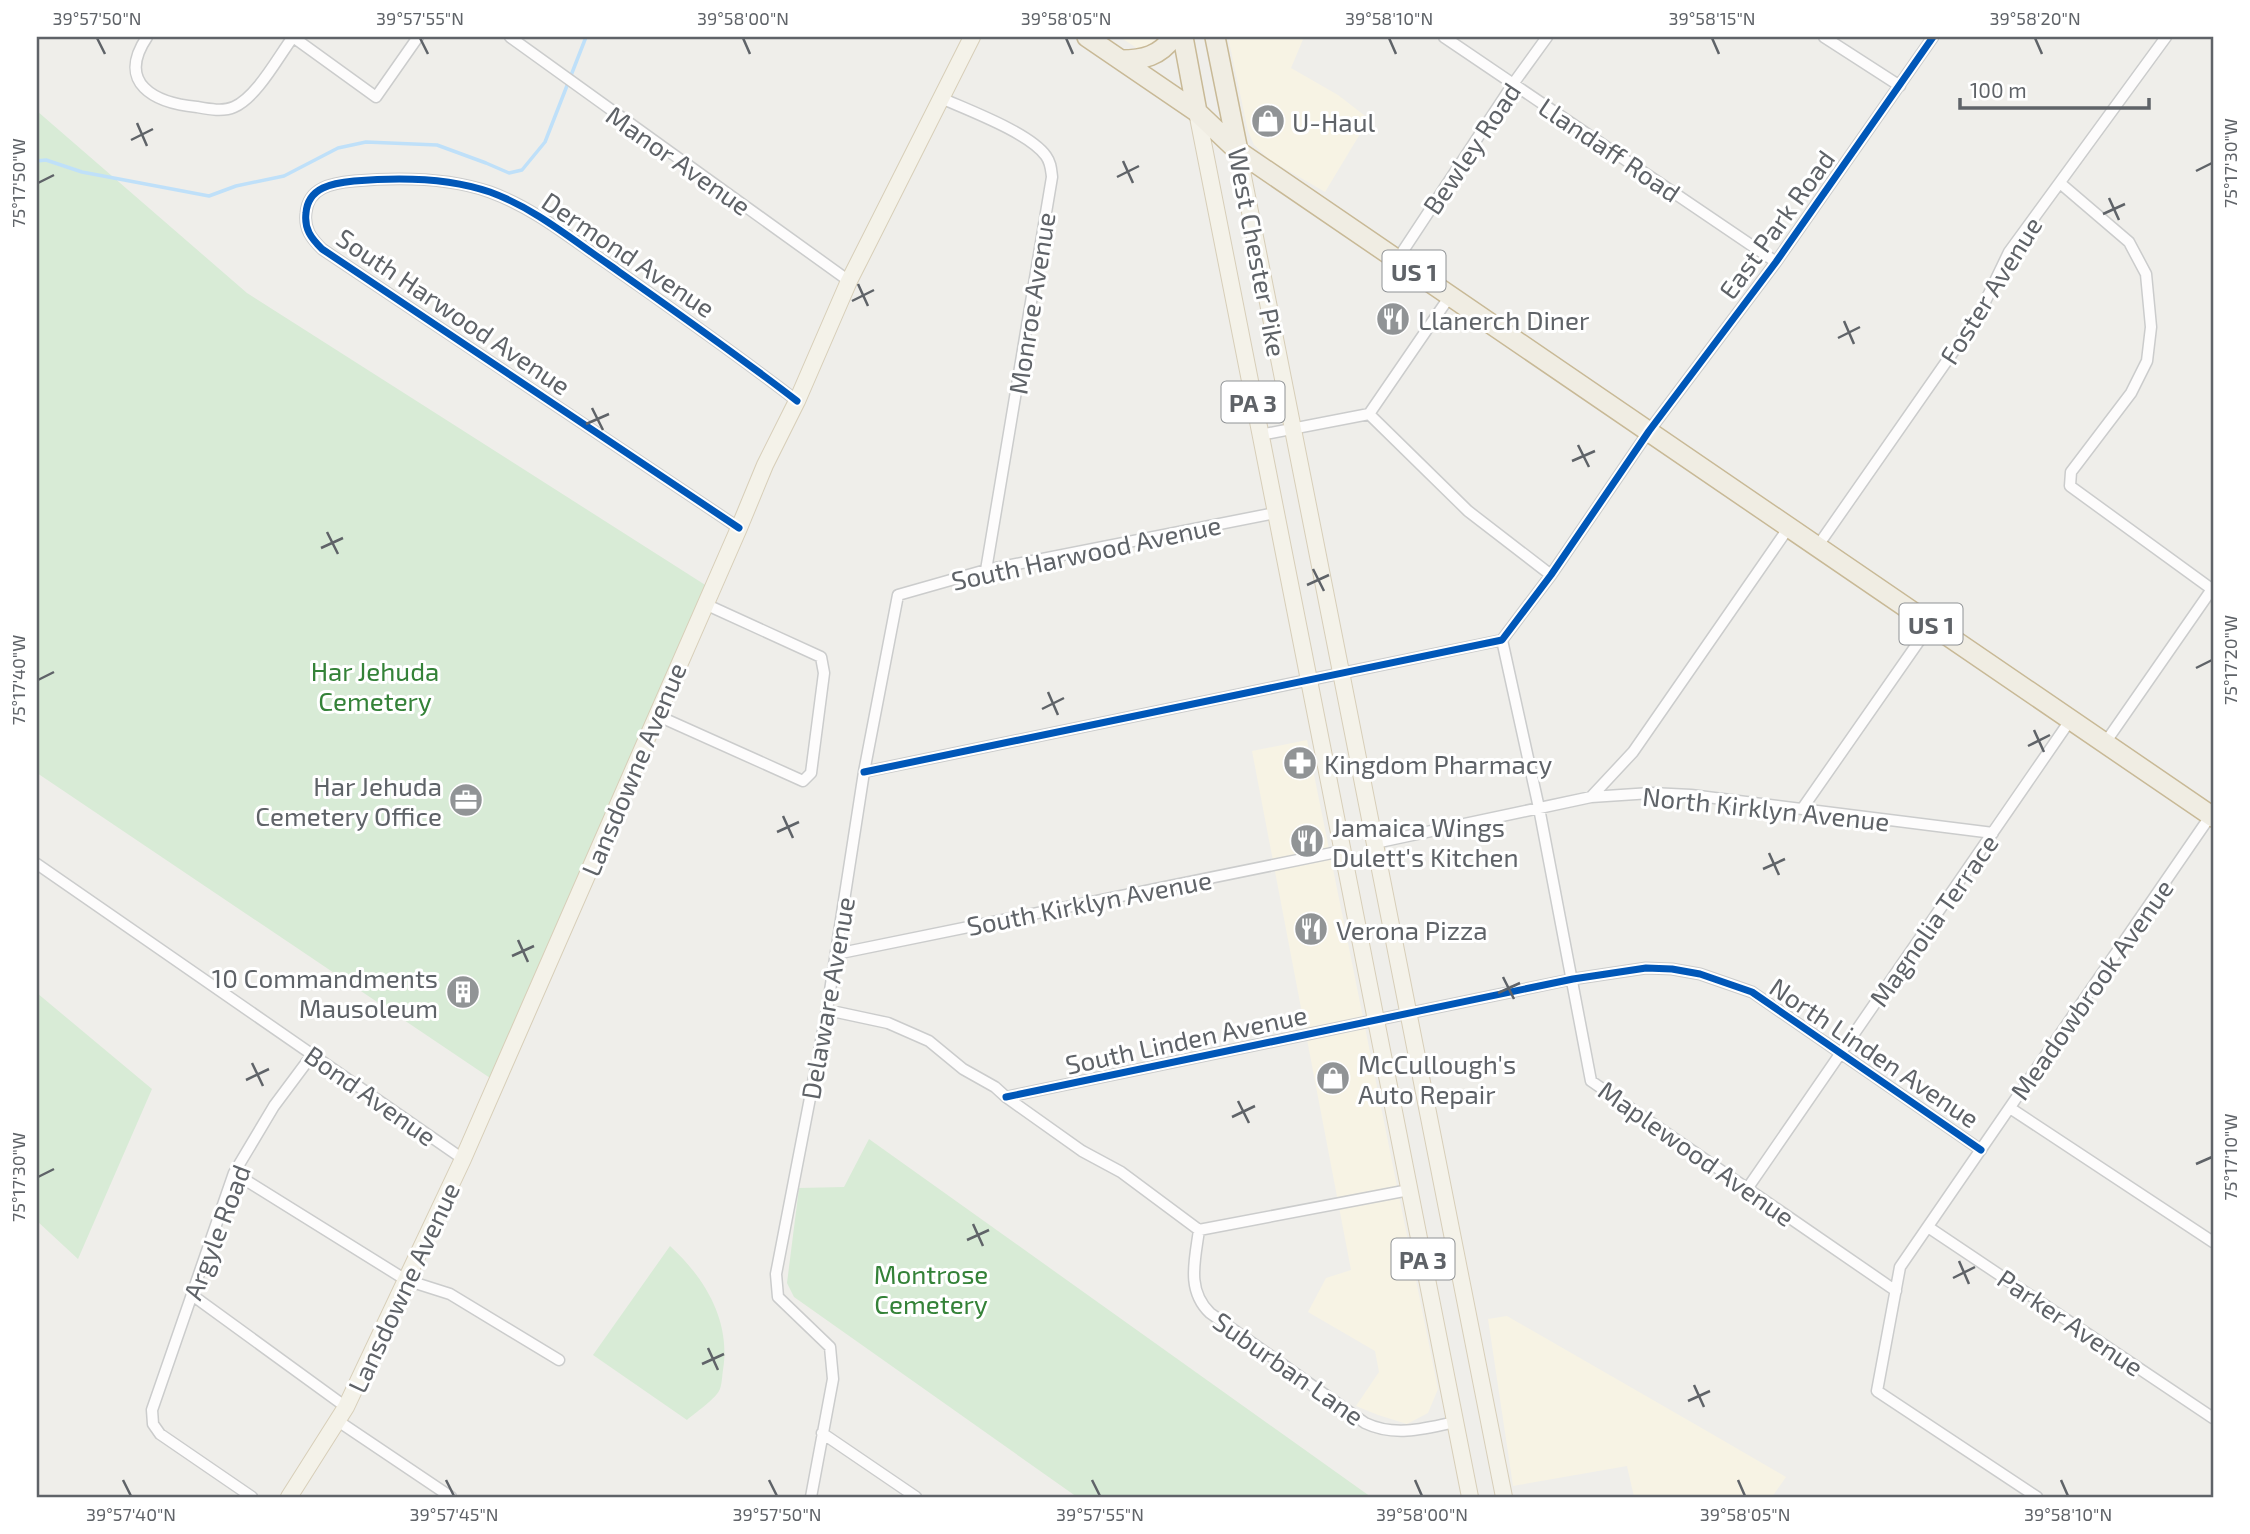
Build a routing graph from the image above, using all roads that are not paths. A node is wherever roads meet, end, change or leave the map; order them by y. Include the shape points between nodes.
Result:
1 (147, 37) edge
2 (293, 37) edge
3 (418, 37) edge
4 (510, 37) edge
5 (972, 37) edge
6 (1087, 37) edge
7 (1173, 37) edge
8 (1183, 37) edge
9 (1215, 37) edge
10 (1444, 37) edge
11 (1547, 37) edge
12 (1824, 37) edge
13 (1933, 37) edge
14 (2166, 37) edge
15 (1121, 60) junction
16 (1513, 84) junction
17 (1900, 86) junction
18 (941, 98) junction
19 (1197, 112) junction
20 (1238, 151) junction
21 (2060, 183) junction
22 (306, 209) joint
23 (1397, 260) junction
24 (1776, 262) junction
25 (849, 281) junction
26 (1451, 296) junction
27 (797, 401) junction
28 (1369, 414) junction
29 (1293, 429) junction
30 (1649, 431) junction
31 (1260, 435) junction
32 (1275, 513) junction
33 (1789, 527) junction
34 (739, 528) junction
35 (1817, 547) junction
36 (986, 570) junction
37 (1552, 576) junction
38 (2212, 589) edge
39 (898, 596) joint
40 (705, 604) junction
41 (1931, 624) junction
42 (1502, 640) junction
43 (1342, 673) junction
44 (1308, 680) junction
45 (656, 715) junction
46 (2071, 719) junction
47 (2105, 743) junction
48 (864, 772) junction
49 (1591, 797) junction
50 (1539, 808) junction
51 (1802, 809) junction
52 (2212, 816) edge
53 (1993, 833) junction
54 (1375, 843) junction
55 (1342, 851) junction
56 (37, 864) edge
57 (836, 954) junction
58 (1573, 979) junction
59 (827, 1010) junction
60 (1409, 1013) junction
61 (1376, 1021) junction
62 (1842, 1052) junction
63 (312, 1055) junction
64 (1006, 1097) junction
65 (2010, 1108) junction
66 (1981, 1150) junction
67 (463, 1159) junction
68 (234, 1173) junction
69 (1409, 1189) junction
70 (1747, 1189) junction
71 (1928, 1227) junction
72 (1199, 1230) junction
73 (2213, 1242) edge
74 (407, 1280) junction
75 (1896, 1291) junction
76 (192, 1295) junction
77 (559, 1360) dead end
78 (342, 1414) junction
79 (2213, 1418) edge
80 (1455, 1422) junction
81 (822, 1433) junction
82 (2025, 1494) edge
83 (252, 1497) edge
84 (289, 1497) edge
85 (451, 1497) edge
86 (810, 1497) edge
87 (916, 1497) edge
88 (1470, 1497) edge
89 (1504, 1497) edge
90 (2038, 1497) edge

1 - 2 street via 134,59 136,75 146,91 159,100 216,110 232,108 249,97
2 - 3 street via 376,97
4 - 25 street, Manor Avenue
5 - 18 main road, Lansdowne Avenue
6 - 15 highway, US 1
7 - 15 highway via 1156,54
8 - 19 highway, West Chester Pike / PA 3
9 - 20 highway, West Chester Pike / PA 3
10 - 16 street, Llandaff Road
11 - 16 street, Bewley Road
12 - 17 street
13 - 17 street, East Park Road
14 - 21 street, Foster Avenue
15 - 19 highway, US 1
16 - 23 street, Bewley Road
16 - 24 street, Llandaff Road
17 - 24 street, East Park Road
18 - 25 main road, Lansdowne Avenue
18 - 36 street, Monroe Avenue via 1025,139 1051,165
19 - 20 highway, US 1
19 - 31 main road, West Chester Pike / PA 3
20 - 23 highway, US 1
20 - 29 main road, West Chester Pike / PA 3
21 - 35 street, Foster Avenue via 2009,252 1971,325
21 - 38 street via 2129,242 2146,274 2151,327 2147,361 2131,393 2071,471 2070,486
22 - 27 street, Dermond Avenue via 316,191 342,182 421,178 489,192 539,216
22 - 34 street, South Harwood Avenue via 309,235 322,249
23 - 26 highway, US 1
24 - 30 street, East Park Road
25 - 27 main road, Lansdowne Avenue
26 - 28 street
26 - 30 highway, US 1
27 - 34 main road, Lansdowne Avenue
28 - 29 street
28 - 37 street via 1451,496
29 - 31 street
29 - 43 main road, West Chester Pike / PA 3
30 - 33 highway, US 1
30 - 37 street, East Park Road
31 - 32 main road, West Chester Pike / PA 3
32 - 36 street, South Harwood Avenue
32 - 44 main road, West Chester Pike / PA 3
33 - 35 highway, US 1
33 - 49 street via 1633,752
34 - 40 main road, Lansdowne Avenue
35 - 41 highway, US 1
36 - 39 street, South Harwood Avenue
37 - 42 street, East Park Road
38 - 47 street
39 - 48 street, Delaware Avenue
40 - 45 main road, Lansdowne Avenue
40 - 45 street via 821,657 824,673 811,773 803,781
41 - 46 highway, US 1
41 - 51 street
42 - 43 street
42 - 50 street, Maplewood Avenue
43 - 44 street
43 - 54 main road, West Chester Pike / PA 3
44 - 48 street
44 - 55 main road, West Chester Pike / PA 3
45 - 67 main road, Lansdowne Avenue
46 - 47 highway, US 1
46 - 53 street, Magnolia Terrace
47 - 52 highway, US 1
48 - 57 street, Delaware Avenue
49 - 50 street, North Kirklyn Avenue
49 - 51 street, North Kirklyn Avenue via 1671,793
50 - 54 street, North Kirklyn Avenue
50 - 58 street, Maplewood Avenue
51 - 53 street, North Kirklyn Avenue
52 - 65 street, Meadowbrook Avenue
53 - 62 street, Magnolia Terrace
54 - 60 main road, West Chester Pike / PA 3
55 - 57 street, South Kirklyn Avenue
55 - 61 main road, West Chester Pike / PA 3
56 - 63 street, Bond Avenue
57 - 59 street, Delaware Avenue
58 - 60 street, North Linden Avenue
58 - 62 street, North Linden Avenue via 1646,968 1700,974 1752,992
58 - 70 street, Maplewood Avenue via 1591,1081
59 - 64 street via 888,1023 929,1041
59 - 81 street, Delaware Avenue via 776,1273 778,1297 830,1347 833,1379
60 - 61 street, North Linden Avenue
60 - 89 main road, West Chester Pike / PA 3
61 - 64 street, South Linden Avenue
61 - 69 main road, West Chester Pike / PA 3
62 - 66 street, North Linden Avenue
62 - 70 street, Magnolia Terrace
63 - 67 street, Bond Avenue
63 - 68 street, Argyle Road via 274,1106
64 - 72 street
65 - 66 street, Meadowbrook Avenue
65 - 73 street, North Linden Avenue
66 - 71 street, Meadowbrook Avenue
67 - 74 main road, Lansdowne Avenue
68 - 74 street
68 - 76 street, Argyle Road
69 - 72 street
69 - 80 main road, West Chester Pike / PA 3
70 - 75 street, Maplewood Avenue
71 - 75 street, Meadowbrook Avenue via 1900,1267
71 - 79 street, Parker Avenue
72 - 80 street, Suburban Lane via 1193,1280 1201,1305 1210,1313 1376,1428 1401,1432
74 - 77 street via 450,1294
74 - 78 main road, Lansdowne Avenue
75 - 82 street, Meadowbrook Avenue via 1877,1391
76 - 78 street
76 - 83 street, Argyle Road via 152,1410 153,1424 160,1434
78 - 84 main road, Lansdowne Avenue
78 - 85 street
80 - 88 main road, West Chester Pike / PA 3
81 - 86 street, Delaware Avenue
81 - 87 street
82 - 90 street

